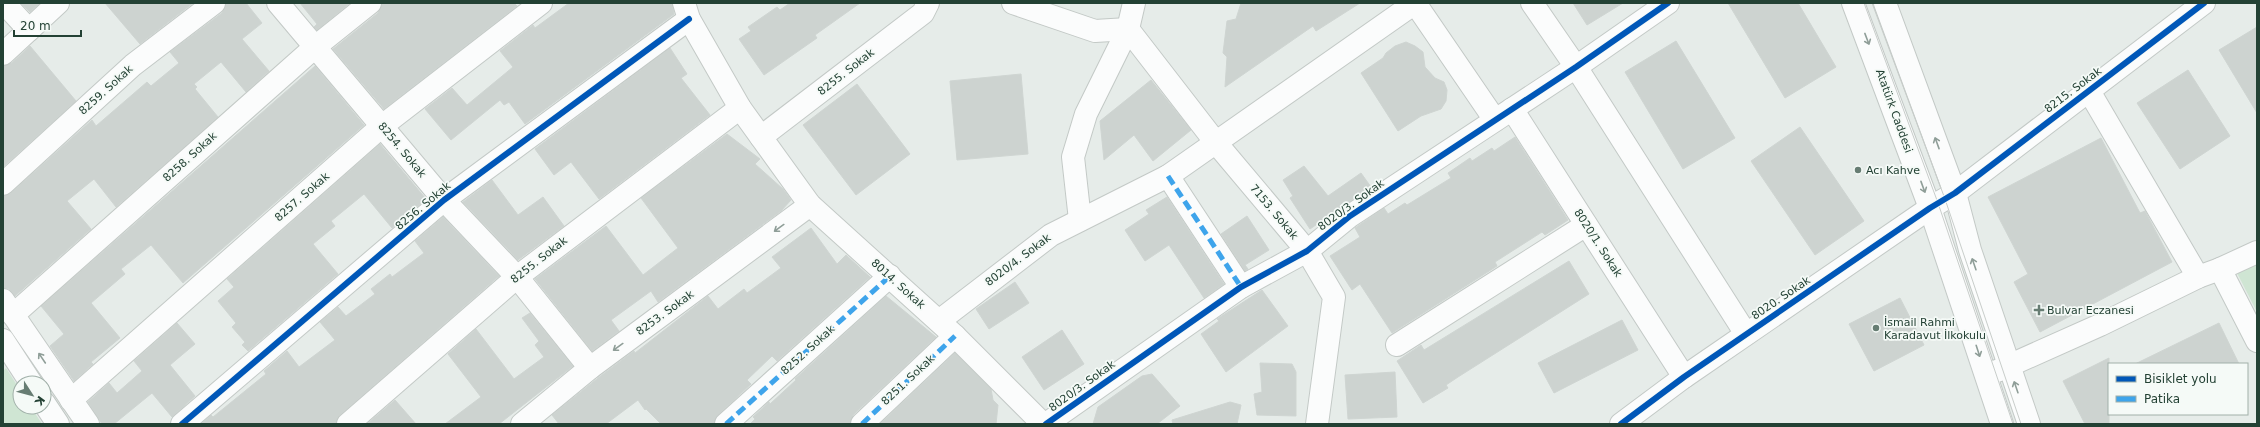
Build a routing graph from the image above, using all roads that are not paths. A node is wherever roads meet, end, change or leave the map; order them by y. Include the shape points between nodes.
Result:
1 (4, 3) edge
2 (58, 3) edge
3 (214, 3) edge
4 (278, 3) edge
5 (370, 3) edge
6 (541, 3) edge
7 (928, 3) edge
8 (1013, 3) edge
9 (1134, 3) edge
10 (1415, 3) edge
11 (1532, 3) edge
12 (1668, 3) edge
13 (1853, 3) edge
14 (1885, 3) edge
15 (2204, 3) edge
16 (687, 11) edge
17 (1128, 29) junction
18 (30, 30) junction
19 (315, 46) junction
20 (3, 54) edge
21 (1576, 67) junction
22 (2089, 91) junction
23 (740, 108) junction
24 (1504, 114) junction
25 (382, 126) junction
26 (761, 137) junction
27 (1217, 144) junction
28 (1168, 176) junction
29 (3, 184) edge
30 (1955, 193) junction
31 (444, 200) junction
32 (810, 205) junction
33 (1930, 208) junction
34 (1080, 220) junction
35 (1586, 225) junction
36 (1307, 251) junction
37 (2257, 252) edge
38 (2220, 269) junction
39 (890, 276) junction
40 (2198, 276) junction
41 (517, 277) junction
42 (1241, 287) junction
43 (13, 316) edge
44 (939, 321) junction
45 (1746, 334) junction
46 (955, 336) junction
47 (2257, 341) edge
48 (1397, 345) dead end
49 (5, 348) edge
50 (2009, 366) junction
51 (590, 368) junction
52 (25, 375) edge
53 (1986, 376) junction
54 (1684, 377) junction
55 (71, 400) junction
56 (52, 415) edge
57 (58, 424) edge
58 (88, 424) edge
59 (182, 424) edge
60 (348, 424) edge
61 (522, 424) edge
62 (726, 424) edge
63 (862, 424) edge
64 (1043, 424) edge
65 (1046, 424) edge
66 (1317, 424) edge
67 (1621, 424) edge
68 (2002, 424) edge
69 (2029, 424) edge

1 - 18 street
2 - 18 street
3 - 29 street, 8259. Sokak via 133,65
4 - 19 street, 8254. Sokak
5 - 19 street, 8258. Sokak
6 - 25 street, 8257. Sokak
7 - 26 street, 8255. Sokak via 923,13
8 - 17 street via 1095,31
9 - 17 street
10 - 24 street, 8020/1. Sokak
10 - 27 street, 8020/4. Sokak
11 - 21 street
12 - 21 street, 8020/3. Sokak
13 -> 33 street, Atatürk Caddesi
30 -> 14 street
15 - 22 street, 8215. Sokak
16 - 23 street, 8014. Sokak
16 - 31 street, 8256. Sokak
17 - 27 street, 7153. Sokak
17 - 34 street via 1086,114 1073,157
18 - 20 street
19 - 25 street, 8254. Sokak
19 - 43 street, 8258. Sokak
21 - 24 street, 8020/3. Sokak
21 - 45 street
22 - 30 street, 8215. Sokak
22 - 40 street
23 - 26 street, 8014. Sokak
23 - 41 street, 8255. Sokak
24 - 35 street, 8020/1. Sokak
24 - 36 street, 8020/3. Sokak via 1350,216
25 - 31 street, 8254. Sokak
25 - 55 street, 8257. Sokak
26 - 32 street, 8014. Sokak
27 - 28 street, 8020/4. Sokak
27 - 36 street, 7153. Sokak
28 - 34 street, 8020/4. Sokak
28 - 42 street
30 - 33 street, 8020. Sokak
50 -> 30 street via 1970,250
31 - 41 street, 8254. Sokak
31 - 59 street, 8256. Sokak
32 - 39 street, 8014. Sokak
32 -> 51 street, 8253. Sokak
33 - 45 street, 8020. Sokak
33 -> 53 street, Atatürk Caddesi
34 - 44 street, 8020/4. Sokak via 1051,235
35 - 48 street
35 - 54 street, 8020/1. Sokak
36 - 42 street, 8020/3. Sokak
36 - 66 street, 7153. Sokak via 1334,297
37 - 38 street
38 - 40 street
38 - 47 street
39 - 44 street, 8014. Sokak
39 - 62 street, 8252. Sokak
40 - 50 street via 2100,325
41 - 51 street, 8254. Sokak
41 - 60 street, 8255. Sokak
42 - 65 street, 8020/3. Sokak
43 - 49 street, 8258. Sokak
55 -> 43 street
44 - 46 street, 8014. Sokak
45 - 54 street, 8020. Sokak
46 - 63 street, 8251. Sokak
46 - 64 street, 8014. Sokak
49 - 52 street
50 - 53 street
69 -> 50 street
51 - 61 street, 8253. Sokak
53 - 68 street, Atatürk Caddesi
54 - 67 street, 8020. Sokak
55 - 58 street
56 - 57 street

